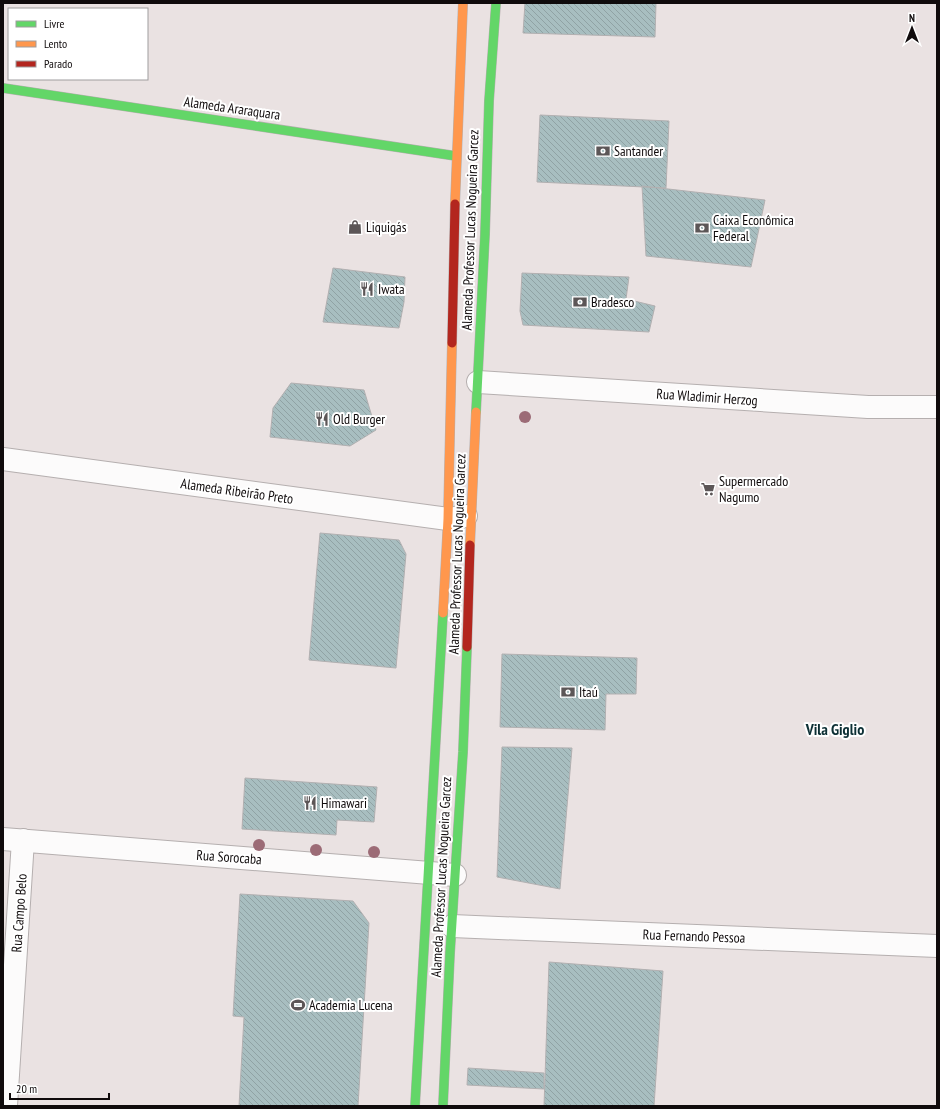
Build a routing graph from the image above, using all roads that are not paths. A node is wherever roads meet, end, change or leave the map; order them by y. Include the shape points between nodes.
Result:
1 (463, 3) edge
2 (496, 3) edge
3 (3, 88) edge
4 (456, 156) junction
5 (478, 382) junction
6 (937, 407) edge
7 (3, 459) edge
8 (471, 515) junction
9 (448, 519) junction
10 (13, 840) edge
11 (429, 872) junction
12 (455, 875) junction
13 (452, 926) junction
14 (937, 946) edge
15 (6, 1106) edge
16 (415, 1106) edge
17 (443, 1106) edge

1 - 4 main road, Alameda Professor Lucas Nogueira Garcez
2 - 5 main road, Alameda Professor Lucas Nogueira Garcez via 489,101
3 - 4 main road, Alameda Araraquara
4 - 9 main road, Alameda Professor Lucas Nogueira Garcez
5 - 6 street, Rua Wladimir Herzog via 860,406
5 - 8 main road, Alameda Professor Lucas Nogueira Garcez
7 - 9 street, Alameda Ribeirão Preto
8 - 9 street, Alameda Ribeirão Preto
8 - 12 main road, Alameda Professor Lucas Nogueira Garcez via 466,674
9 - 11 main road, Alameda Professor Lucas Nogueira Garcez
10 - 11 street, Rua Sorocaba
10 - 15 street, Rua Campo Belo
11 - 12 street, Rua Sorocaba
11 - 16 main road, Alameda Professor Lucas Nogueira Garcez
12 - 13 main road, Alameda Professor Lucas Nogueira Garcez
13 - 14 street, Rua Fernando Pessoa
13 - 17 main road, Alameda Professor Lucas Nogueira Garcez

